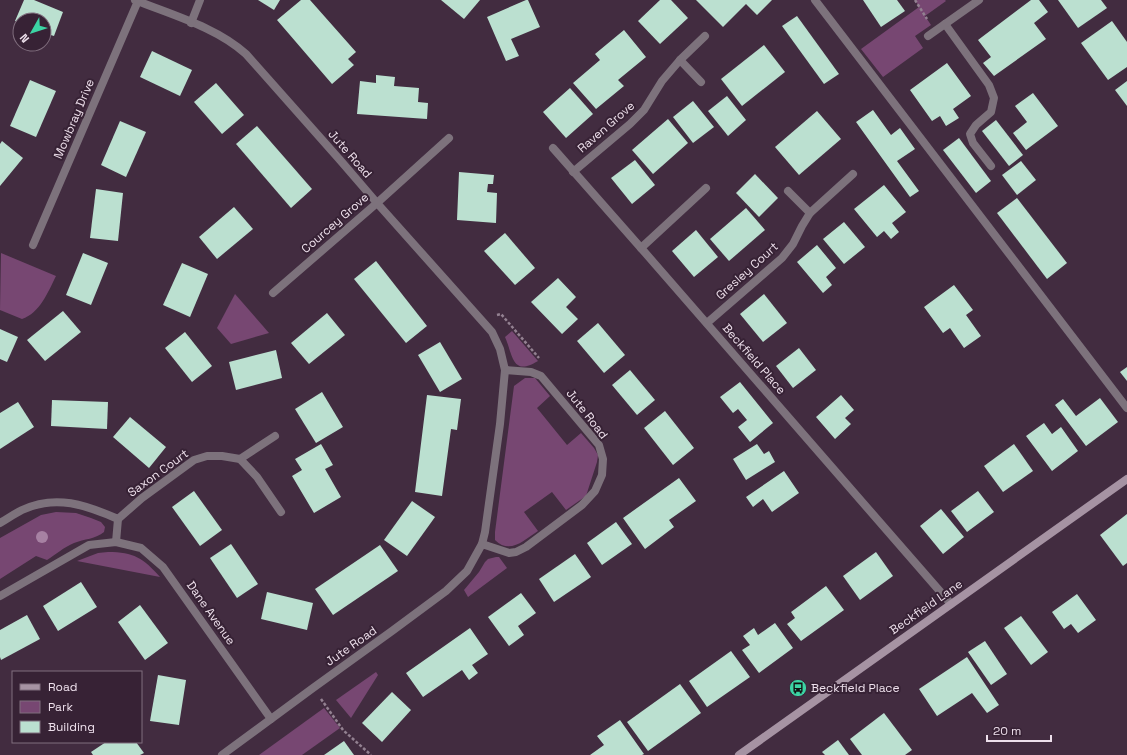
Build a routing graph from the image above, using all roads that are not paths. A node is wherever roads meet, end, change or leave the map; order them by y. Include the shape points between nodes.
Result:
1 (200, 0) edge
2 (814, 0) edge
3 (979, 0) edge
4 (136, 1) edge
5 (191, 23) junction
6 (945, 24) junction
7 (706, 36) dead end
8 (928, 36) dead end
9 (680, 60) junction
10 (701, 82) dead end
11 (449, 138) dead end
12 (553, 148) dead end
13 (991, 166) dead end
14 (573, 172) junction
15 (853, 174) dead end
16 (706, 188) dead end
17 (788, 191) dead end
18 (377, 203) junction
19 (810, 213) junction
20 (33, 245) dead end
21 (641, 248) junction
22 (273, 293) dead end
23 (706, 323) junction
24 (505, 370) junction
25 (1127, 408) edge
26 (275, 436) dead end
27 (240, 459) junction
28 (1127, 480) edge
29 (281, 512) dead end
30 (118, 519) junction
31 (0, 523) edge
32 (116, 542) junction
33 (482, 544) junction
34 (0, 596) edge
35 (951, 604) junction
36 (271, 718) junction
37 (222, 755) edge
38 (739, 755) edge

1 - 5 street
2 - 25 street
3 - 6 street
4 - 5 street, Jute Road
4 - 20 street, Mowbray Drive
5 - 18 street, Jute Road via 221,36 246,54
6 - 8 street
6 - 13 street via 990,86 994,98 991,112 970,134 973,143
7 - 9 street, Raven Grove
9 - 10 street
9 - 14 street, Raven Grove via 662,81 644,110
11 - 18 street, Courcey Grove
12 - 14 street, Beckfield Place
14 - 21 street, Beckfield Place
15 - 19 street, Gresley Court
16 - 21 street
17 - 19 street
18 - 22 street, Courcey Grove
18 - 24 street, Jute Road via 492,332 500,349
19 - 23 street, Gresley Court via 782,258
21 - 23 street, Beckfield Place
23 - 35 street, Beckfield Place
24 - 33 street, Jute Road via 488,518
24 - 33 street, Jute Road via 531,372 541,376 599,445 603,459 602,475 596,491 582,505 526,547 509,553
26 - 27 street
27 - 29 street via 258,477
27 - 30 street, Saxon Court via 207,456 194,460
28 - 35 street, Beckfield Lane
30 - 31 street via 93,508 66,502 43,503 23,510
30 - 32 street
32 - 34 street, Dane Avenue via 89,545
32 - 36 street, Dane Avenue via 141,548 163,567
33 - 36 street, Jute Road via 467,571 446,591
35 - 38 street, Beckfield Lane
36 - 37 street, Jute Road

